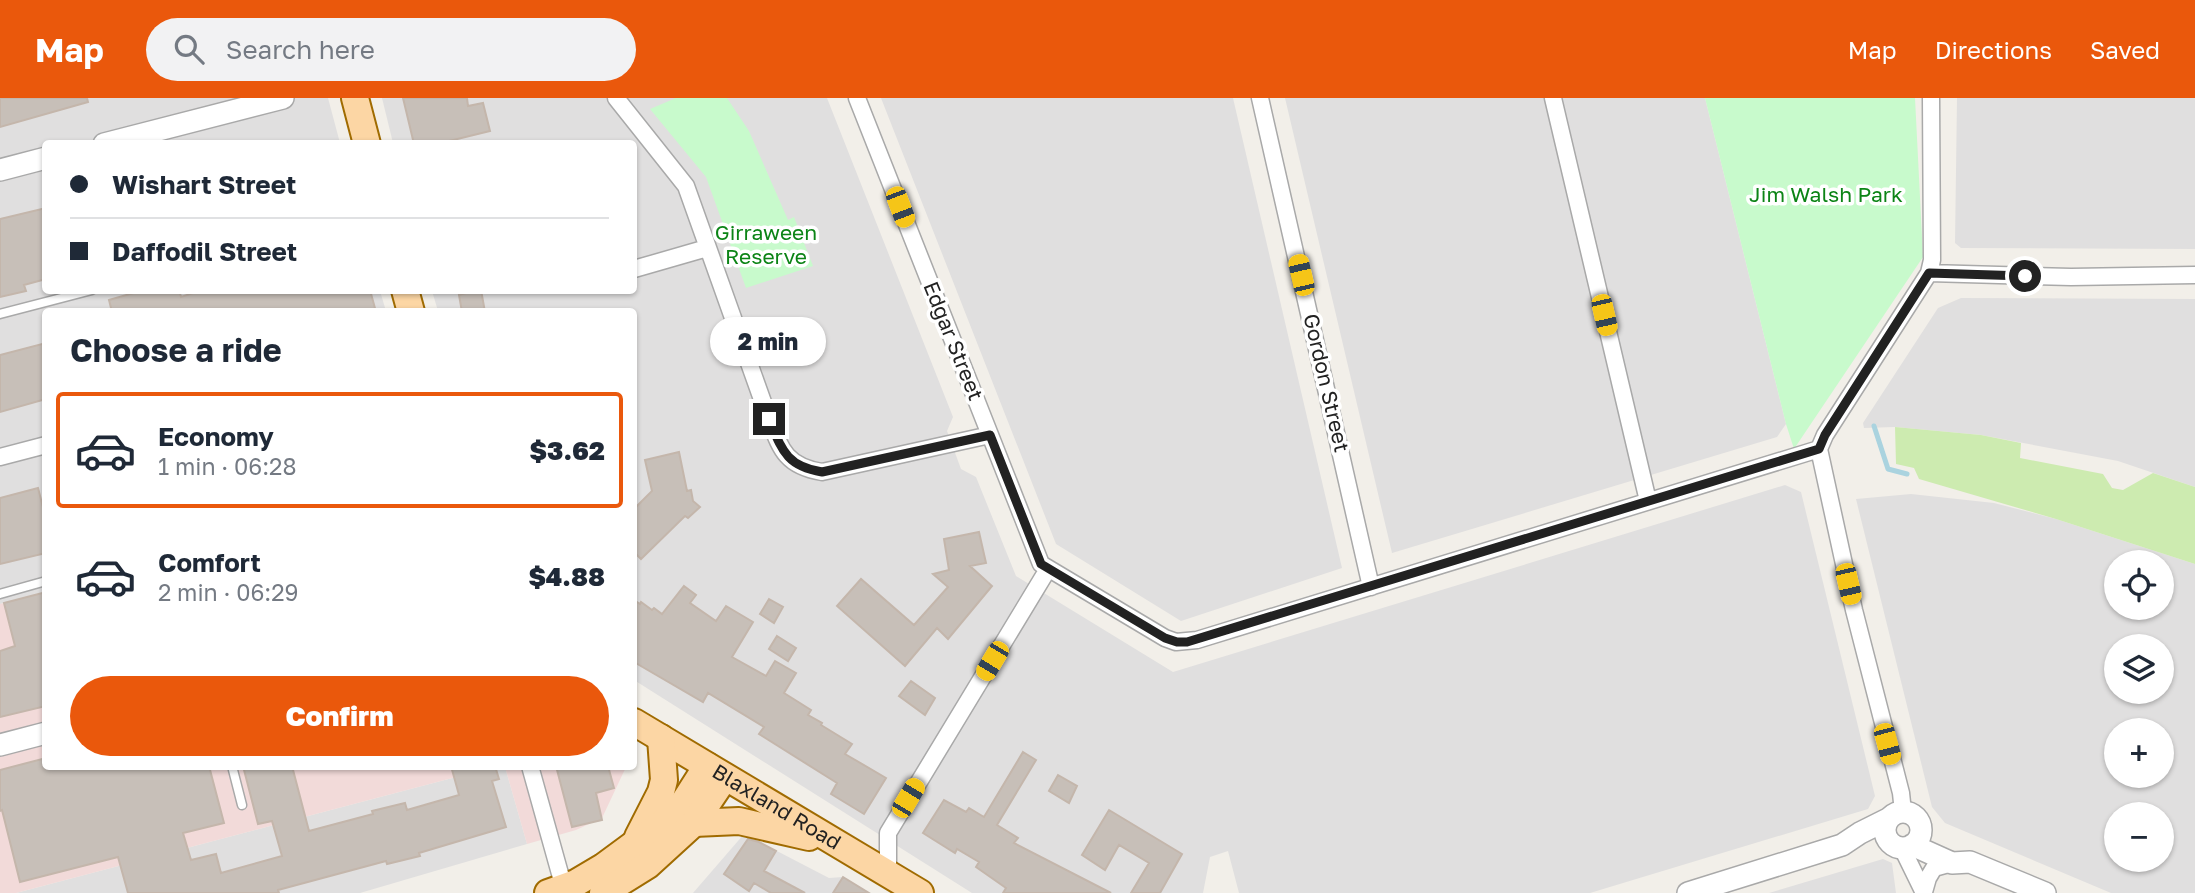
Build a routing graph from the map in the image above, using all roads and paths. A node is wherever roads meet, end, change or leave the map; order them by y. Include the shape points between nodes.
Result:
1 (283, 98) edge
2 (355, 98) edge
3 (617, 98) edge
4 (857, 98) edge
5 (1259, 98) edge
6 (1553, 98) edge
7 (1931, 98) edge
8 (120, 140) edge
9 (366, 140) edge
10 (42, 159) edge
11 (0, 170) edge
12 (708, 248) junction
13 (637, 268) edge
14 (1929, 273) junction
15 (2195, 275) edge
16 (77, 294) edge
17 (0, 314) edge
18 (990, 435) junction
19 (42, 446) edge
20 (1819, 449) junction
21 (0, 457) edge
22 (1648, 501) junction
23 (1048, 569) junction
24 (42, 583) edge
25 (1371, 587) junction
26 (0, 594) edge
27 (637, 724) edge
28 (42, 734) edge
29 (661, 738) junction
30 (0, 745) edge
31 (233, 770) edge
32 (531, 770) edge
33 (716, 772) junction
34 (242, 804) dead end
35 (1895, 816) junction
36 (694, 823) junction
37 (1907, 842) junction
38 (633, 844) junction
39 (839, 844) junction
40 (1842, 845) junction
41 (1961, 862) junction
42 (888, 874) junction
43 (556, 890) edge
44 (603, 893) edge
45 (920, 893) edge
46 (1688, 893) edge
47 (1924, 893) edge
48 (2045, 893) edge

1 - 8 street
2 - 9 main road
3 - 12 street via 686,186
4 - 18 street, Edgar Street
5 - 25 street, Gordon Street
6 - 22 street
7 - 14 street
10 - 11 street
12 - 13 street
12 - 18 street via 778,442 791,461 822,472
14 - 15 street
14 - 20 street
16 - 17 lane
18 - 23 street, Edgar Street via 1041,564
19 - 21 street
20 - 22 street
20 - 35 street via 1901,793
22 - 25 street
23 - 25 street via 1177,642 1197,640
23 - 42 street via 888,833
24 - 26 lane
27 - 29 main road, Blaxland Road
28 - 30 street
29 - 33 main road, Blaxland Road
29 - 38 main road via 661,792
31 - 34 lane
32 - 43 street
33 - 36 main road
33 - 38 main road via 664,822
33 - 39 main road, Blaxland Road
35 - 37 street via 1884,830
35 - 37 street via 1914,816
35 - 40 street
36 - 39 main road via 739,821
36 - 44 main road via 648,864
37 - 40 street
37 - 41 street via 1957,850
37 - 47 street
38 - 43 main road via 603,867
39 - 42 main road, Blaxland Road
40 - 46 street
41 - 47 street via 1934,868
41 - 48 street
42 - 45 main road, Blaxland Road

